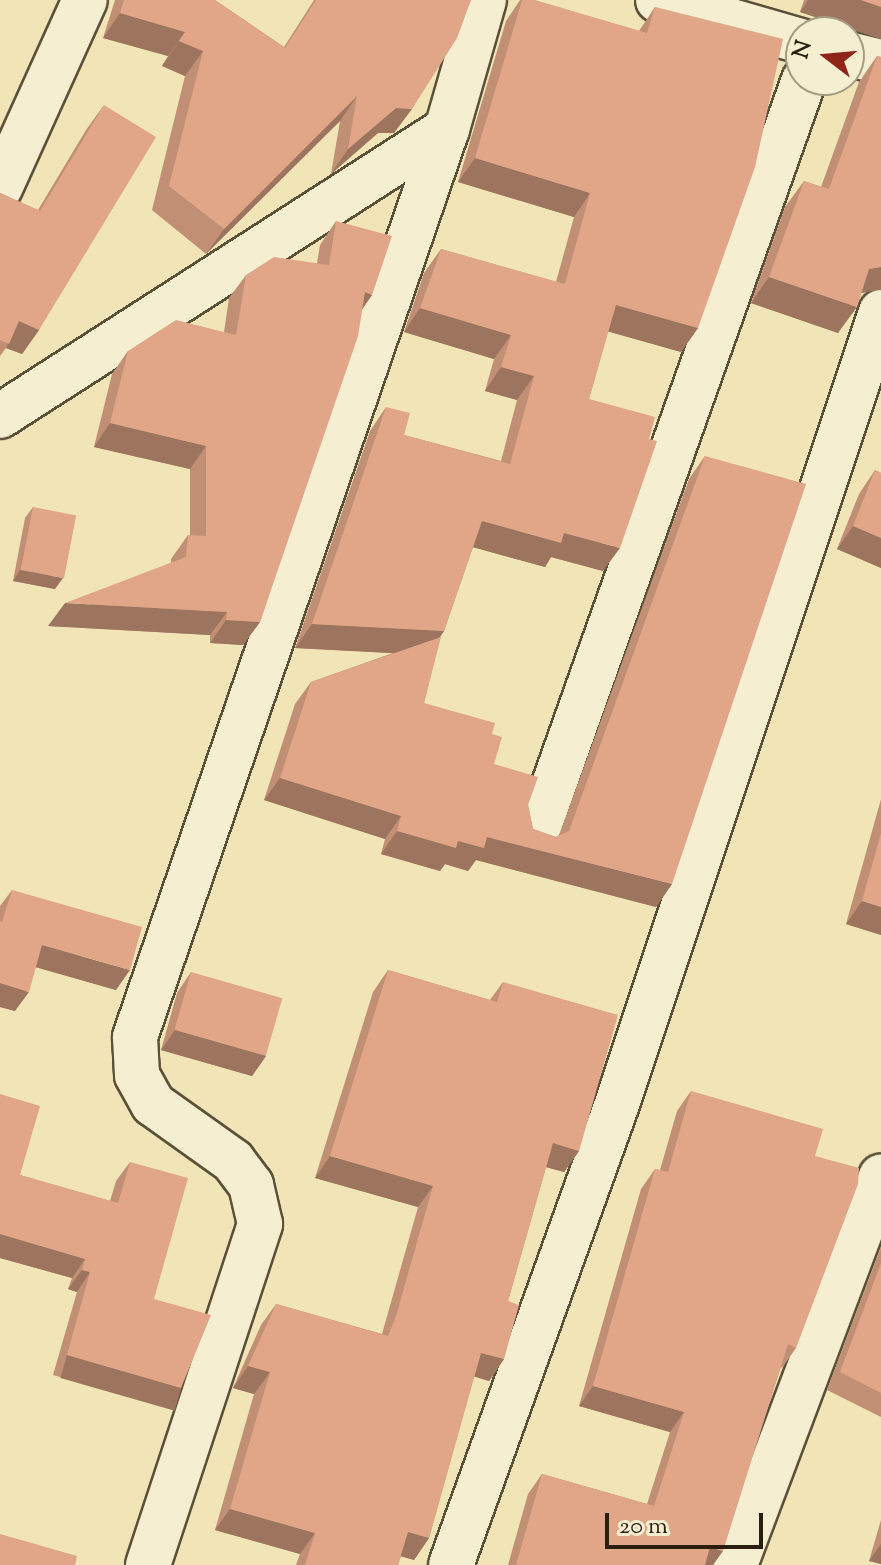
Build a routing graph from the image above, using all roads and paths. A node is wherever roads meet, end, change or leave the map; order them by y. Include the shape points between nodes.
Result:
1 (85, 0) edge
2 (484, 0) edge
3 (658, 0) edge
4 (785, 36) edge
5 (798, 96) edge
6 (447, 129) junction
7 (0, 188) edge
8 (881, 312) edge
9 (0, 416) edge
10 (536, 835) edge
11 (881, 1176) edge
12 (148, 1565) edge
13 (451, 1565) edge
14 (735, 1565) edge

1 - 7 street
2 - 6 street
3 - 4 street
5 - 10 street
6 - 9 street
6 - 12 street via 135,1037 137,1075 153,1104 233,1161 251,1185 260,1224
8 - 13 street via 617,1104
11 - 14 street

